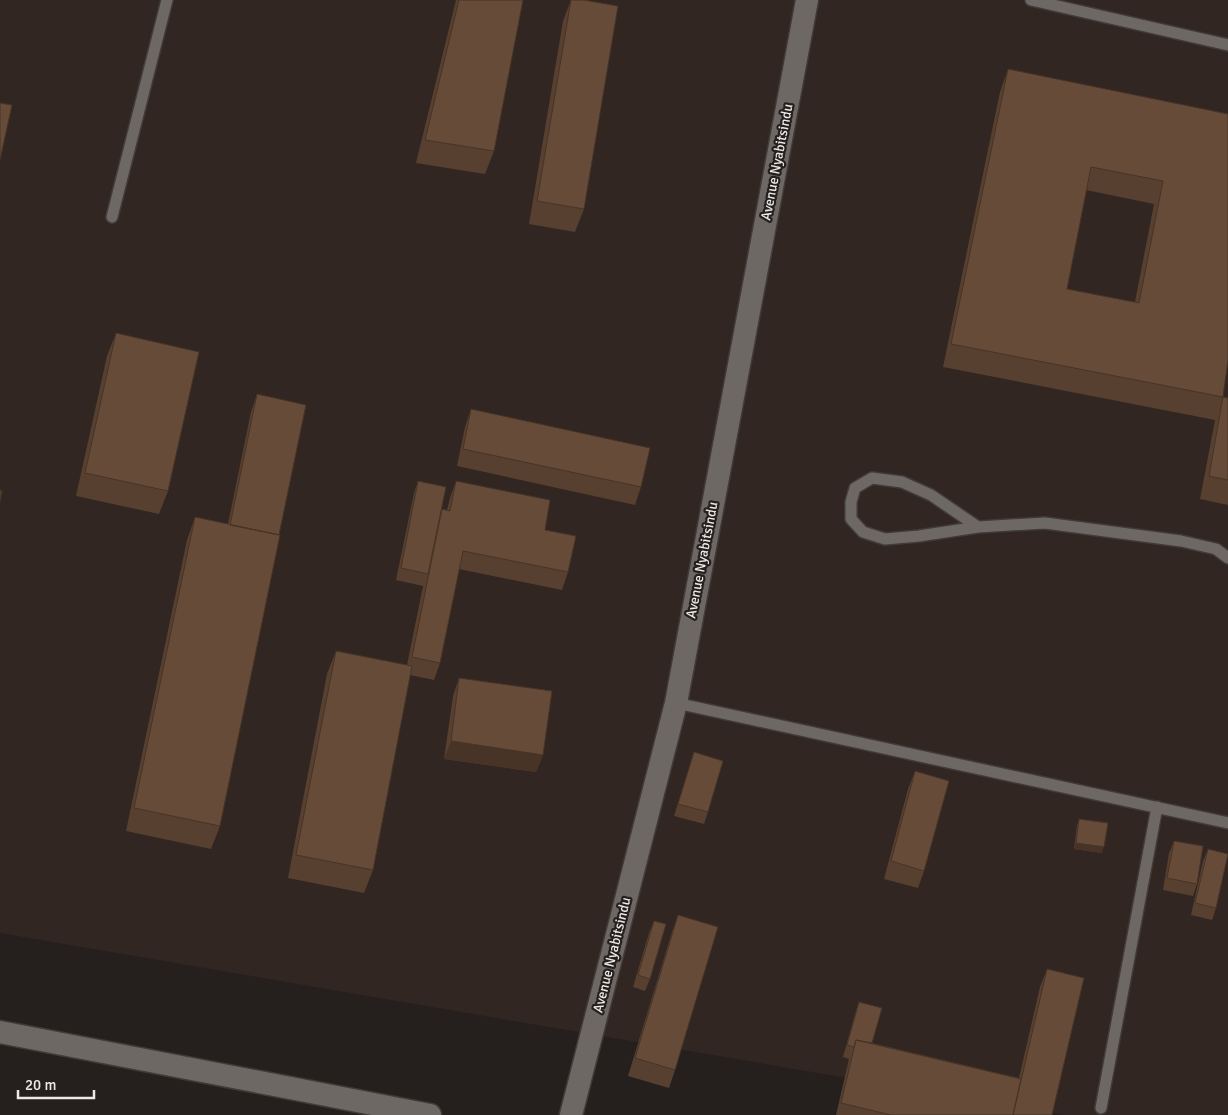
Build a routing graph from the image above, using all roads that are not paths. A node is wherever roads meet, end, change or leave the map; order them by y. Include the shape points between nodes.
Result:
1 (167, 0) edge
2 (807, 0) edge
3 (1031, 0) edge
4 (1228, 45) edge
5 (112, 217) dead end
6 (978, 527) junction
7 (1228, 558) edge
8 (676, 703) junction
9 (1157, 807) junction
10 (1228, 823) edge
11 (0, 1032) edge
12 (1100, 1108) dead end
13 (430, 1115) edge
14 (571, 1115) edge

1 - 5 lane
2 - 8 street, Avenue Nyabitsindu
3 - 4 lane
6 - 6 lane via 885,539 863,532 851,519 851,502 855,488 872,478 902,482 931,495
6 - 7 lane via 1055,524 1182,541 1216,549
8 - 9 lane
8 - 14 street, Avenue Nyabitsindu
9 - 10 lane
9 - 12 lane
11 - 13 street

